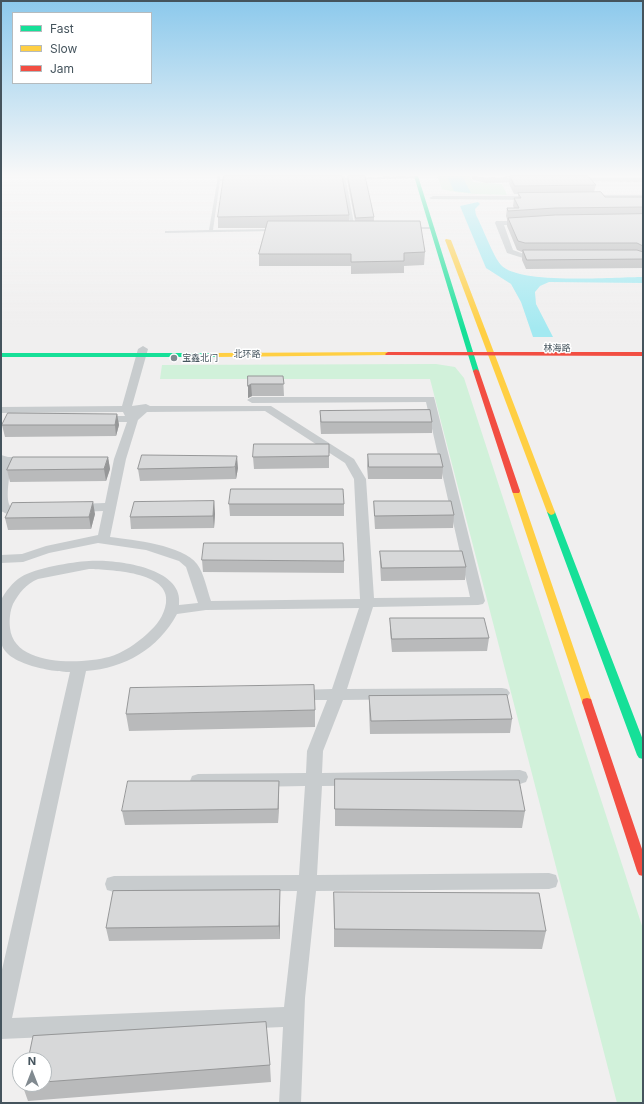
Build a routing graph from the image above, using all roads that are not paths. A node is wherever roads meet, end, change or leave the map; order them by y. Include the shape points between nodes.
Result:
1 (212, 228) edge
2 (409, 228) edge
3 (433, 228) joint
4 (444, 228) dead end
5 (501, 228) edge
6 (345, 229) edge
7 (353, 229) joint
8 (361, 229) edge
9 (282, 230) edge
10 (211, 231) junction
11 (166, 232) dead end
12 (505, 238) junction
13 (515, 238) edge
14 (547, 257) edge
15 (643, 348) edge
16 (1, 350) edge
17 (471, 351) junction
18 (492, 351) junction
19 (142, 352) junction
20 (643, 354) edge
21 (1, 355) edge
22 (146, 409) junction
23 (1, 410) edge
24 (130, 414) junction
25 (1, 420) edge
26 (3, 460) edge
27 (44, 460) edge
28 (105, 460) edge
29 (120, 460) junction
30 (2, 503) edge
31 (110, 507) junction
32 (39, 509) edge
33 (63, 509) edge
34 (103, 540) junction
35 (1, 559) edge
36 (367, 603) junction
37 (206, 606) junction
38 (173, 610) junction
39 (2, 612) edge
40 (79, 667) junction
41 (502, 693) dead end
42 (282, 694) edge
43 (337, 695) junction
44 (643, 755) edge
45 (520, 777) dead end
46 (314, 780) junction
47 (182, 782) edge
48 (643, 871) edge
49 (549, 881) dead end
50 (307, 883) junction
51 (114, 884) dead end
52 (294, 1017) junction
53 (1, 1019) edge
54 (1, 1029) edge
55 (290, 1103) edge

1 - 10 lane
2 - 3 lane
3 - 17 main road
4 - 18 main road
5 - 12 street
6 - 7 lane
7 - 8 lane
9 - 10 lane
10 - 11 lane
12 - 13 street
12 - 14 street via 513,253
15 - 18 main road, 林海路
16 - 19 main road, 北环路
17 - 18 main road, 林海路
17 - 19 main road, 北环路
17 - 48 main road
18 - 20 main road, 林海路
18 - 44 main road
19 - 21 main road, 北环路
19 - 24 street
22 - 24 street
22 - 36 street via 267,408 350,461 360,479
22 - 36 street via 148,400 430,399 478,601
23 - 24 street
24 - 25 street
24 - 29 street
26 - 27 street
26 - 30 street
28 - 29 street
29 - 31 street
30 - 32 street via 7,510
31 - 33 street
31 - 34 street
34 - 35 street via 77,543 23,558
34 - 37 street via 148,546 184,558 192,566
36 - 37 street
36 - 43 street
37 - 38 street
38 - 39 street via 173,596 166,585 155,576 127,568 89,565 27,579 17,587
38 - 40 street via 155,636 132,652 115,660
39 - 40 street via 3,635 11,648 25,658
40 - 53 street
41 - 43 street
42 - 43 street
43 - 46 street via 315,751
45 - 46 street
46 - 47 street
46 - 50 street
49 - 50 street
50 - 51 street
50 - 52 street
52 - 54 street
52 - 55 street

